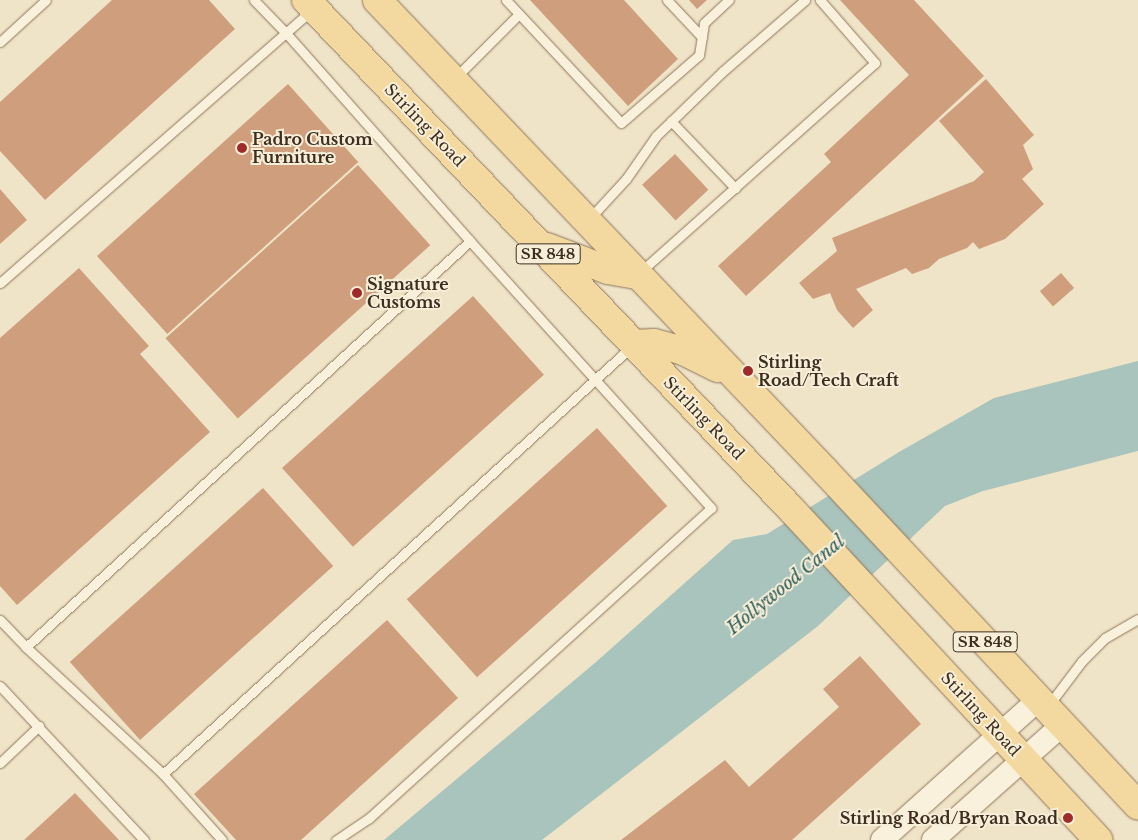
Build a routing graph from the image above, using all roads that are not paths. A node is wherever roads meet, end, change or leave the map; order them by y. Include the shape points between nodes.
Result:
1 (46, 0) edge
2 (254, 0) edge
3 (377, 0) edge
4 (506, 0) edge
5 (667, 0) edge
6 (729, 0) edge
7 (805, 0) edge
8 (820, 0) edge
9 (310, 5) edge
10 (518, 15) junction
11 (286, 33) junction
12 (702, 37) junction
13 (0, 42) edge
14 (452, 80) junction
15 (671, 121) junction
16 (735, 188) junction
17 (587, 222) junction
18 (470, 241) junction
19 (537, 243) junction
20 (637, 275) junction
21 (0, 283) edge
22 (634, 344) junction
23 (733, 375) junction
24 (596, 378) junction
25 (1138, 618) edge
26 (0, 620) edge
27 (26, 647) junction
28 (0, 686) edge
29 (1049, 711) junction
30 (39, 726) junction
31 (999, 735) junction
32 (1023, 760) junction
33 (0, 763) edge
34 (164, 774) junction
35 (1138, 806) edge
36 (144, 840) edge
37 (222, 840) edge
38 (336, 840) edge
39 (882, 840) edge
40 (933, 840) edge
41 (1098, 840) edge

1 - 13 lane
2 - 11 lane
3 - 14 main road, SR 848
4 - 10 lane
5 - 12 lane
6 - 12 lane via 704,23
7 - 15 lane
8 - 16 lane via 875,63
9 - 11 lane
9 - 19 main road, Stirling Road / SR 848
10 - 12 lane via 621,123 699,55
10 - 14 lane
11 - 18 lane
11 - 21 lane
14 - 17 main road, SR 848
15 - 16 lane
15 - 17 lane
16 - 20 lane
17 - 20 main road, SR 848
18 - 24 lane
18 - 27 lane
19 - 20 main road via 592,265
19 - 22 main road, Stirling Road / SR 848
20 - 23 main road, SR 848
22 - 23 main road via 654,343 683,351
22 - 24 lane
22 - 31 main road, Stirling Road / SR 848
23 - 29 main road, SR 848
24 - 34 lane
24 - 38 lane via 711,508 369,818
25 - 29 lane via 1105,638 1082,661
26 - 27 lane
27 - 34 lane
28 - 30 lane
29 - 31 street
29 - 32 street
29 - 35 main road, SR 848
30 - 33 lane
30 - 36 lane
31 - 32 main road, Stirling Road / SR 848
31 - 39 street
32 - 40 street
32 - 41 main road, Stirling Road / SR 848
34 - 37 lane

